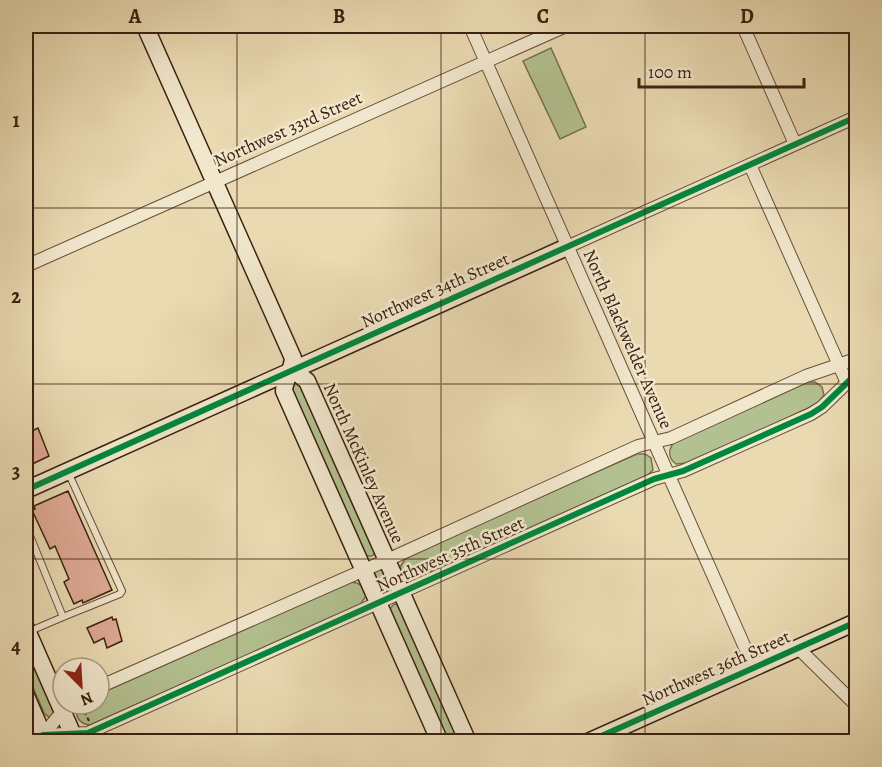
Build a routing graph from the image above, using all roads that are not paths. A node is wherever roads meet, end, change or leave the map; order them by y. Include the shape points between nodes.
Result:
1 (145, 26) edge
2 (470, 26) edge
3 (566, 26) edge
4 (743, 26) edge
5 (485, 61) junction
6 (856, 117) edge
7 (795, 144) junction
8 (750, 165) junction
9 (215, 182) junction
10 (567, 246) junction
11 (26, 266) edge
12 (856, 359) edge
13 (839, 365) junction
14 (293, 370) junction
15 (856, 374) edge
16 (847, 383) junction
17 (654, 442) junction
18 (68, 471) junction
19 (668, 475) junction
20 (26, 490) edge
21 (26, 526) edge
22 (386, 561) junction
23 (364, 570) junction
24 (401, 592) junction
25 (378, 602) junction
26 (63, 617) junction
27 (856, 622) edge
28 (26, 630) edge
29 (798, 648) junction
30 (754, 668) junction
31 (51, 679) edge
32 (111, 682) edge
33 (26, 696) edge
34 (856, 705) edge
35 (59, 716) edge
36 (68, 716) edge
37 (74, 737) edge
38 (45, 738) edge
39 (440, 741) edge
40 (468, 741) edge
41 (588, 741) edge

1 - 9 street, North McKinley Avenue
2 - 5 street, North Blackwelder Avenue
3 - 5 street, Northwest 33rd Street
4 - 7 street
5 - 9 street, Northwest 33rd Street
5 - 10 street, North Blackwelder Avenue
6 - 7 street, Northwest 34th Street
7 - 8 street, Northwest 34th Street
8 - 10 street, Northwest 34th Street
8 - 13 street
9 - 11 street, Northwest 33rd Street
9 - 14 street, North McKinley Avenue via 293,358
10 - 14 street, Northwest 34th Street
10 - 17 street, North Blackwelder Avenue
12 - 13 street, Northwest 35th Street
13 - 16 street
13 - 17 street, Northwest 35th Street
14 - 18 street, Northwest 34th Street
14 - 22 street, North McKinley Avenue via 307,381
14 - 23 street, North McKinley Avenue via 284,391
15 - 16 street, Northwest 35th Street
16 - 19 street, Northwest 35th Street via 811,414
17 - 19 street, North Blackwelder Avenue
17 - 22 street, Northwest 35th Street
18 - 20 street, Northwest 34th Street
18 - 26 lane via 122,591
19 - 24 street, Northwest 35th Street
19 - 30 street, North Blackwelder Avenue
21 - 26 lane
22 - 23 street, Northwest 35th Street
22 - 24 street, North McKinley Avenue
23 - 25 street, North McKinley Avenue
23 - 32 street, Northwest 35th Street
24 - 25 street, Northwest 35th Street
24 - 40 street, North McKinley Avenue
25 - 37 street, Northwest 35th Street
25 - 39 street, North McKinley Avenue
26 - 28 lane
27 - 29 street, Northwest 36th Street
28 - 31 street
29 - 30 street, Northwest 36th Street
29 - 34 street
30 - 41 street, Northwest 36th Street
33 - 38 street
35 - 38 street
36 - 37 street
37 - 38 street, Northwest 35th Street

